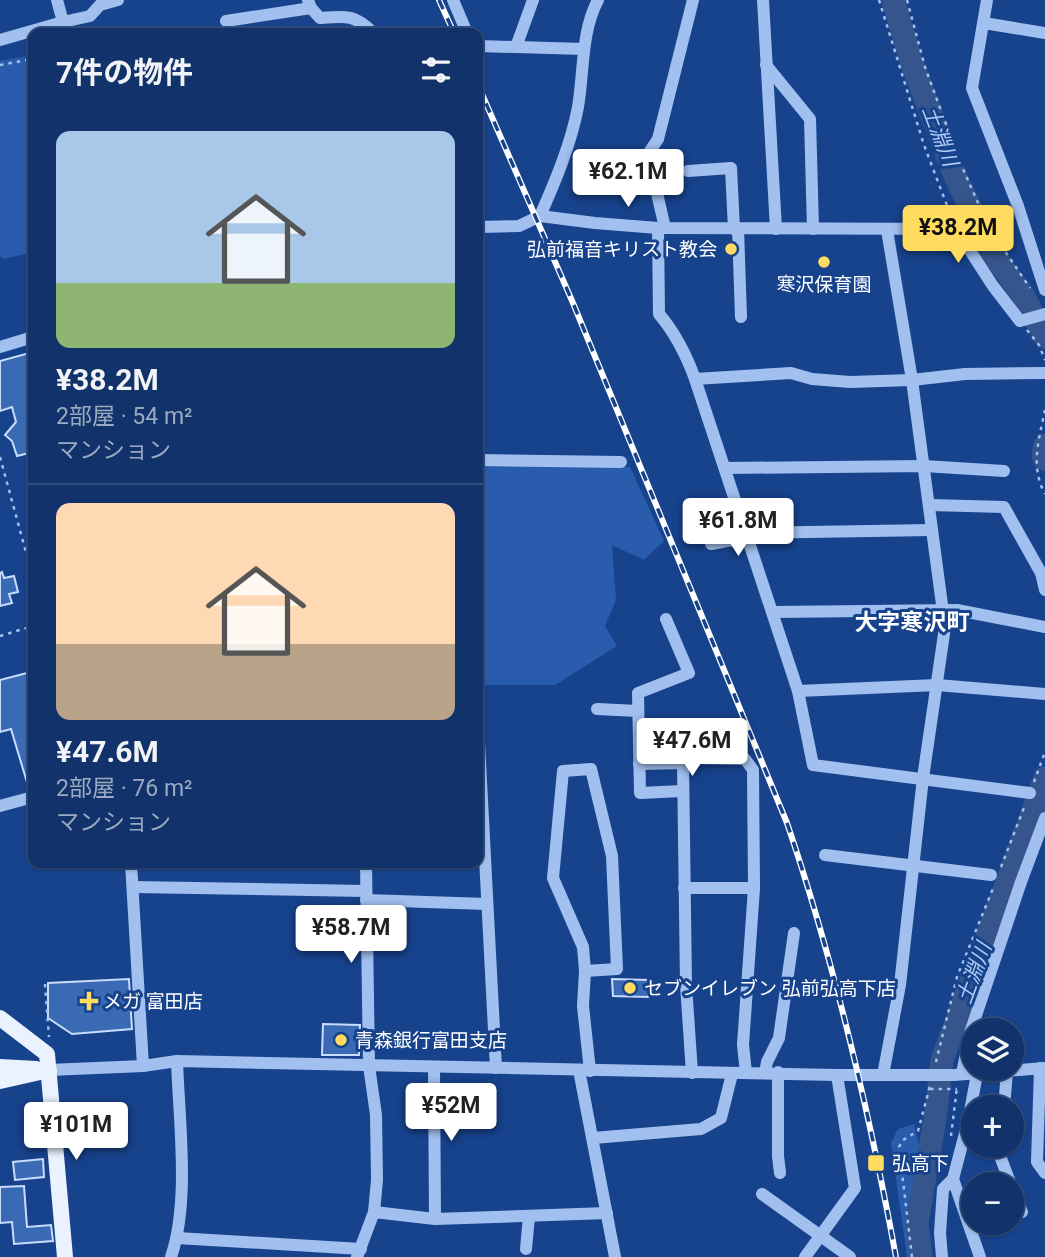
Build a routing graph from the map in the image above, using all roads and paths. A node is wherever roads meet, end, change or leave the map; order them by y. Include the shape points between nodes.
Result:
1 (57, 0) edge
2 (118, 0) edge
3 (453, 0) edge
4 (533, 0) edge
5 (598, 0) edge
6 (693, 0) edge
7 (763, 0) edge
8 (879, 0) edge
9 (907, 0) edge
10 (987, 0) edge
11 (309, 4) edge
12 (226, 21) dead end
13 (63, 22) junction
14 (984, 23) junction
15 (42, 28) edge
16 (368, 28) edge
17 (465, 28) edge
18 (28, 32) edge
19 (1045, 33) edge
20 (0, 40) edge
21 (483, 46) edge
22 (516, 47) junction
23 (584, 49) junction
24 (28, 60) edge
25 (0, 65) edge
26 (766, 65) junction
27 (688, 171) dead end
28 (540, 216) junction
29 (483, 227) edge
30 (662, 228) junction
31 (736, 229) junction
32 (776, 229) junction
33 (813, 229) junction
34 (956, 229) junction
35 (887, 230) junction
36 (1040, 292) edge
37 (1044, 314) edge
38 (741, 317) dead end
39 (1022, 320) junction
40 (28, 339) edge
41 (0, 347) edge
42 (1045, 360) edge
43 (1045, 373) edge
44 (695, 379) junction
45 (912, 380) junction
46 (1045, 410) edge
47 (0, 457) edge
48 (483, 460) edge
49 (621, 463) dead end
50 (924, 467) junction
51 (724, 468) junction
52 (1004, 471) dead end
53 (1045, 494) edge
54 (930, 505) junction
55 (932, 530) junction
56 (748, 535) junction
57 (711, 544) dead end
58 (28, 560) edge
59 (1045, 590) edge
60 (944, 611) junction
61 (772, 612) junction
62 (666, 619) dead end
63 (1045, 627) edge
64 (28, 628) edge
65 (0, 636) edge
66 (937, 685) junction
67 (798, 691) junction
68 (1045, 694) edge
69 (597, 709) dead end
70 (638, 711) junction
71 (1045, 752) edge
72 (682, 763) junction
73 (639, 764) junction
74 (923, 778) junction
75 (682, 791) junction
76 (1030, 793) junction
77 (28, 798) edge
78 (0, 806) edge
79 (1045, 818) edge
80 (825, 855) dead end
81 (483, 858) edge
82 (914, 867) junction
83 (132, 868) edge
84 (366, 868) edge
85 (995, 878) junction
86 (134, 887) junction
87 (684, 888) junction
88 (754, 888) junction
89 (366, 895) junction
90 (487, 904) junction
91 (794, 933) dead end
92 (585, 971) junction
93 (45, 984) dead end
94 (0, 1017) edge
95 (46, 1042) dead end
96 (177, 1061) junction
97 (143, 1066) junction
98 (369, 1066) junction
99 (0, 1067) edge
100 (434, 1067) junction
101 (496, 1068) junction
102 (1043, 1068) edge
103 (49, 1070) junction
104 (584, 1070) junction
105 (1024, 1070) edge
106 (692, 1073) junction
107 (746, 1073) junction
108 (771, 1073) junction
109 (732, 1074) junction
110 (883, 1074) junction
111 (933, 1074) junction
112 (837, 1075) junction
113 (958, 1075) junction
114 (961, 1075) edge
115 (0, 1081) edge
116 (975, 1081) edge
117 (930, 1089) junction
118 (957, 1089) junction
119 (593, 1138) junction
120 (951, 1138) dead end
121 (780, 1173) dead end
122 (1045, 1173) edge
123 (953, 1179) junction
124 (762, 1194) dead end
125 (374, 1212) junction
126 (607, 1213) junction
127 (529, 1216) junction
128 (435, 1219) junction
129 (820, 1236) junction
130 (177, 1238) junction
131 (526, 1249) dead end
132 (359, 1253) edge
133 (65, 1257) edge
134 (171, 1257) edge
135 (615, 1257) edge
136 (805, 1257) edge
137 (850, 1257) edge
138 (912, 1257) edge
139 (942, 1257) edge
140 (980, 1257) edge

1 - 13 street
2 - 13 street via 100,5 90,16
3 - 17 street
4 - 22 street
5 - 23 street
6 - 30 street via 658,139 648,154
7 - 26 street
8 - 34 path via 924,145
9 - 36 path via 925,67 988,226
10 - 14 street
11 - 12 street
11 - 16 street via 320,18 347,16
13 - 15 street
14 - 19 street
14 - 36 street via 972,88 1018,206
18 - 20 street
21 - 22 street
22 - 23 street
23 - 28 street via 578,108
24 - 25 path
26 - 32 street
26 - 33 street via 810,119
27 - 31 street via 731,168
28 - 29 street via 519,226
28 - 30 street
30 - 31 street
30 - 44 street via 659,314 673,331
31 - 32 street
31 - 38 street
32 - 33 street
33 - 35 street
34 - 35 street
34 - 39 street via 993,286
35 - 45 street
37 - 39 street
39 - 42 path
40 - 41 street
43 - 45 street
44 - 45 street via 791,373 850,382
44 - 51 street
45 - 50 street
46 - 53 path via 1035,458
47 - 58 path
48 - 49 street
50 - 51 street
50 - 52 street
50 - 54 street
51 - 56 street
54 - 55 street
54 - 59 street via 1004,507 1041,573
55 - 56 street
55 - 60 street
56 - 57 street
56 - 61 street
60 - 61 street
60 - 63 street
60 - 66 street
61 - 67 street
62 - 70 street via 689,673 638,693
64 - 65 path
66 - 67 street
66 - 68 street
66 - 74 street
67 - 74 street via 813,765
69 - 70 street
70 - 73 street
71 - 76 path
72 - 73 street
72 - 75 street
72 - 88 street via 699,758 745,759 753,770
73 - 75 street via 640,793
74 - 76 street
74 - 82 street
75 - 87 street
76 - 85 path
77 - 78 street
79 - 113 street
80 - 82 street
81 - 90 street
82 - 85 street
82 - 110 street via 900,985
83 - 86 street
84 - 89 street
85 - 111 path via 957,976
86 - 89 street
86 - 97 street
87 - 88 street
87 - 106 street
88 - 107 street via 743,1045
89 - 90 street
89 - 98 street
90 - 101 street
91 - 108 street via 779,1038 767,1062
92 - 92 street via 617,969 612,856 591,769 563,771 553,878 583,947
92 - 104 street
93 - 95 path via 50,1039
94 - 103 main road via 47,1055
96 - 97 street
96 - 98 street
96 - 130 street via 182,1206
97 - 103 street
98 - 100 street
98 - 125 street via 376,1115
99 - 103 main road
100 - 101 street
100 - 128 street
101 - 104 street
102 - 105 street
102 - 122 street via 1037,1162
103 - 115 main road
103 - 133 main road
104 - 106 street
104 - 119 street
106 - 109 street
107 - 108 street
107 - 109 street
108 - 112 street
108 - 121 street
109 - 119 street via 721,1118 701,1129
110 - 111 street
110 - 112 street
111 - 113 street
111 - 117 path
112 - 129 street via 855,1188
113 - 114 street
113 - 118 path
116 - 123 street
117 - 118 path
117 - 138 path via 918,1131 899,1147
118 - 120 path
119 - 126 street
123 - 139 street via 943,1189
123 - 140 street
124 - 129 street
125 - 128 street
125 - 132 street
126 - 127 street
126 - 135 street
127 - 128 street
127 - 131 street
129 - 136 street
129 - 137 street
130 - 132 street
130 - 134 street

